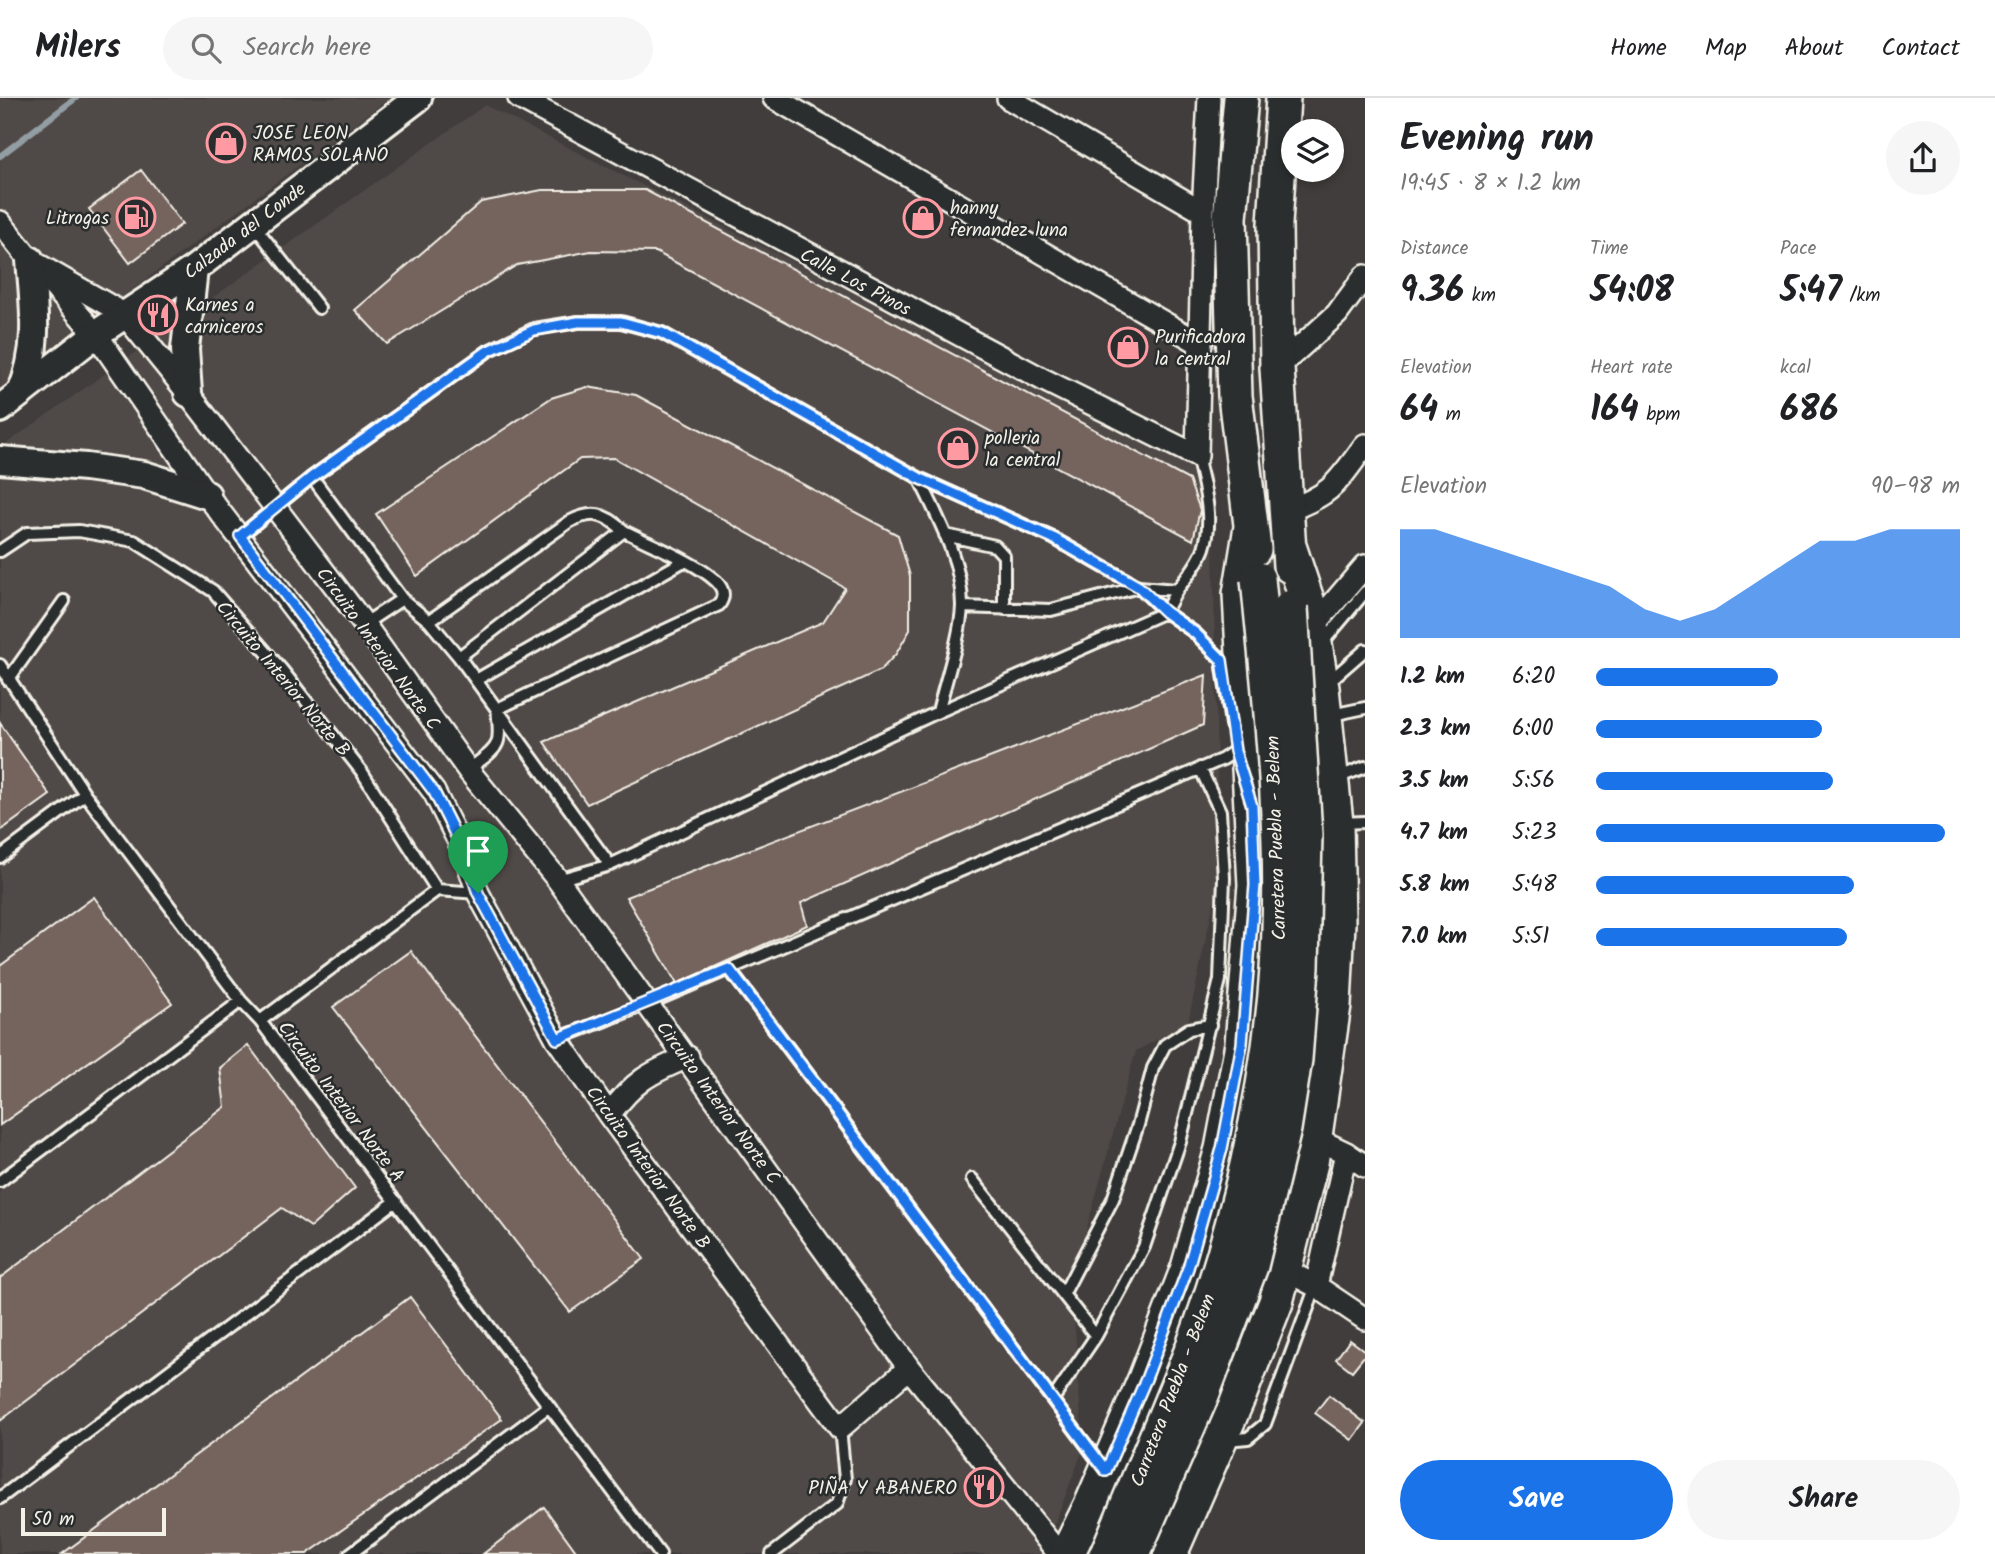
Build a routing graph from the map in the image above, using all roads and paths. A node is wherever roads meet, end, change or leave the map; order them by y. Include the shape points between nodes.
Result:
1 (418, 98) edge
2 (519, 98) edge
3 (774, 98) edge
4 (1008, 98) edge
5 (1209, 98) edge
6 (1283, 98) edge
7 (1229, 118) edge
8 (1203, 212) junction
9 (0, 222) edge
10 (253, 224) junction
11 (30, 260) junction
12 (194, 269) junction
13 (1365, 276) edge
14 (318, 308) dead end
15 (124, 314) junction
16 (96, 334) junction
17 (1201, 344) junction
18 (1277, 368) junction
19 (188, 393) junction
20 (10, 401) edge
21 (1365, 444) edge
22 (1197, 456) junction
23 (0, 460) edge
24 (312, 477) junction
25 (919, 478) junction
26 (207, 495) junction
27 (275, 508) junction
28 (1286, 512) junction
29 (1251, 527) junction
30 (624, 531) junction
31 (945, 535) junction
32 (240, 536) junction
33 (0, 551) edge
34 (684, 561) junction
35 (1365, 566) edge
36 (1139, 587) junction
37 (1177, 590) junction
38 (1365, 592) edge
39 (402, 599) junction
40 (64, 601) dead end
41 (962, 607) junction
42 (1004, 608) junction
43 (1165, 612) junction
44 (429, 621) junction
45 (364, 624) junction
46 (1306, 628) junction
47 (1365, 650) edge
48 (459, 657) junction
49 (0, 665) edge
50 (8, 680) junction
51 (476, 680) junction
52 (1323, 702) junction
53 (1365, 708) edge
54 (497, 709) junction
55 (938, 712) junction
56 (1235, 751) junction
57 (1365, 767) edge
58 (1200, 768) junction
59 (468, 770) junction
60 (1331, 780) junction
61 (85, 794) junction
62 (1252, 806) junction
63 (1351, 822) edge
64 (0, 857) edge
65 (610, 865) junction
66 (558, 880) junction
67 (437, 890) junction
68 (478, 893) junction
69 (729, 969) junction
70 (1235, 973) junction
71 (242, 1001) junction
72 (648, 1004) junction
73 (260, 1021) junction
74 (1210, 1025) junction
75 (557, 1039) junction
76 (688, 1057) junction
77 (609, 1115) junction
78 (1315, 1138) junction
79 (1346, 1153) junction
80 (1365, 1167) edge
81 (972, 1178) dead end
82 (0, 1181) edge
83 (396, 1201) junction
84 (1285, 1270) junction
85 (1316, 1286) junction
86 (1064, 1293) junction
87 (1365, 1319) edge
88 (1096, 1336) junction
89 (909, 1368) junction
90 (1054, 1399) junction
91 (548, 1407) junction
92 (840, 1428) junction
93 (1220, 1441) junction
94 (1106, 1471) junction
95 (0, 1498) edge
96 (1187, 1516) junction
97 (350, 1554) edge
98 (660, 1554) edge
99 (772, 1554) edge
100 (1059, 1554) edge
101 (1067, 1554) edge
102 (1107, 1554) edge
103 (1133, 1554) edge
104 (1170, 1554) edge

1 - 10 street, Calzada del Conde
2 - 22 street, Calle Los Pinos via 1044,380
3 - 17 street
4 - 8 street
5 - 7 street
6 - 18 main road, Carretera Puebla - Belem via 1275,224
7 - 8 street
7 - 29 main road, Carretera Puebla - Belem via 1235,396
8 - 17 street
9 - 11 street
10 - 12 street, Calzada del Conde
10 - 14 lane
11 - 15 street
11 - 16 street
11 - 20 street via 31,368
12 - 15 street, Calzada del Conde
12 - 19 street via 185,349
13 - 18 street via 1337,314
15 - 16 street, Calzada del Conde
15 - 19 street, Circuito Interior Norte C
16 - 20 street, Calzada del Conde
16 - 26 street
17 - 22 street
18 - 28 main road, Carretera Puebla - Belem
19 - 27 street, Circuito Interior Norte C
21 - 28 street via 1334,487
22 - 37 lane via 1207,498 1204,550
23 - 26 street via 144,475
24 - 25 lane via 488,351 534,330 578,322 621,322 662,333
24 - 27 lane
24 - 39 lane
25 - 31 lane
25 - 36 lane via 1053,538
26 - 32 street
27 - 32 lane
27 - 45 street, Circuito Interior Norte C
28 - 46 main road, Carretera Puebla - Belem
29 - 62 main road via 1240,594
29 - 102 main road, Carretera Puebla - Belem, bridge via 1277,783 1277,970 1267,1056 1245,1169 1214,1281 1192,1348
30 - 34 lane
30 - 44 lane via 611,519 583,515
30 - 48 lane
31 - 41 lane via 958,569
31 - 42 lane via 995,546 1004,556
32 - 68 street, Circuito Interior Norte B via 434,792 465,854
33 - 67 lane, Circuito Interior Norte B via 27,533 79,531 134,541 213,591 362,772
34 - 51 lane
34 - 54 lane via 717,582 724,593 719,605
35 - 46 street
36 - 37 lane
36 - 42 lane via 1051,610
36 - 43 lane
37 - 43 lane
38 - 46 lane
39 - 44 lane
39 - 45 lane
40 - 50 lane
41 - 42 lane
41 - 55 lane
43 - 55 lane
43 - 56 lane via 1222,660
44 - 48 lane
45 - 59 street, Circuito Interior Norte C
46 - 52 main road
46 - 103 main road, Carretera Puebla - Belem, bridge via 1301,981 1284,1129 1251,1266 1202,1395
47 - 52 lane
48 - 51 lane
49 - 50 lane, Circuito Interior Norte A
50 - 61 lane, Circuito Interior Norte A
51 - 54 lane
52 - 53 lane
52 - 60 main road
54 - 59 lane via 497,747
54 - 65 lane
55 - 65 lane
56 - 58 lane
56 - 62 lane
57 - 60 lane
58 - 69 lane
58 - 70 lane via 1220,811
59 - 66 street, Circuito Interior Norte C
60 - 63 main road
61 - 64 lane
61 - 71 lane, Circuito Interior Norte A
62 - 70 main road via 1255,885
63 - 78 main road via 1338,923 1334,1005
65 - 66 lane
66 - 72 street, Circuito Interior Norte C
67 - 68 lane
67 - 73 lane
68 - 75 street, Circuito Interior Norte B
69 - 72 lane
69 - 90 lane
70 - 74 lane
70 - 94 main road via 1242,1044 1222,1149 1188,1268
71 - 73 lane, Circuito Interior Norte A
71 - 82 lane
72 - 75 lane
72 - 76 street, Circuito Interior Norte C
73 - 83 lane, Circuito Interior Norte A
74 - 86 lane via 1189,1029 1165,1045 1153,1068 1113,1199
74 - 88 lane via 1180,1142 1144,1247
75 - 77 street, Circuito Interior Norte B
76 - 77 street via 655,1070 628,1090
76 - 89 street, Circuito Interior Norte C
77 - 92 street, Circuito Interior Norte B
78 - 79 street
78 - 84 main road
79 - 80 street
79 - 85 street
81 - 86 lane
83 - 91 lane, Circuito Interior Norte A
83 - 95 lane
84 - 85 street
84 - 93 main road
85 - 87 street
85 - 93 lane via 1265,1424 1248,1438
86 - 88 lane
88 - 90 lane
89 - 92 street
89 - 100 street, Circuito Interior Norte C
90 - 94 lane
91 - 97 lane
91 - 98 lane, Circuito Interior Norte A
92 - 99 lane via 845,1479 837,1504
93 - 96 main road
94 - 96 main road via 1122,1496 1146,1513
94 - 101 main road
96 - 104 main road

